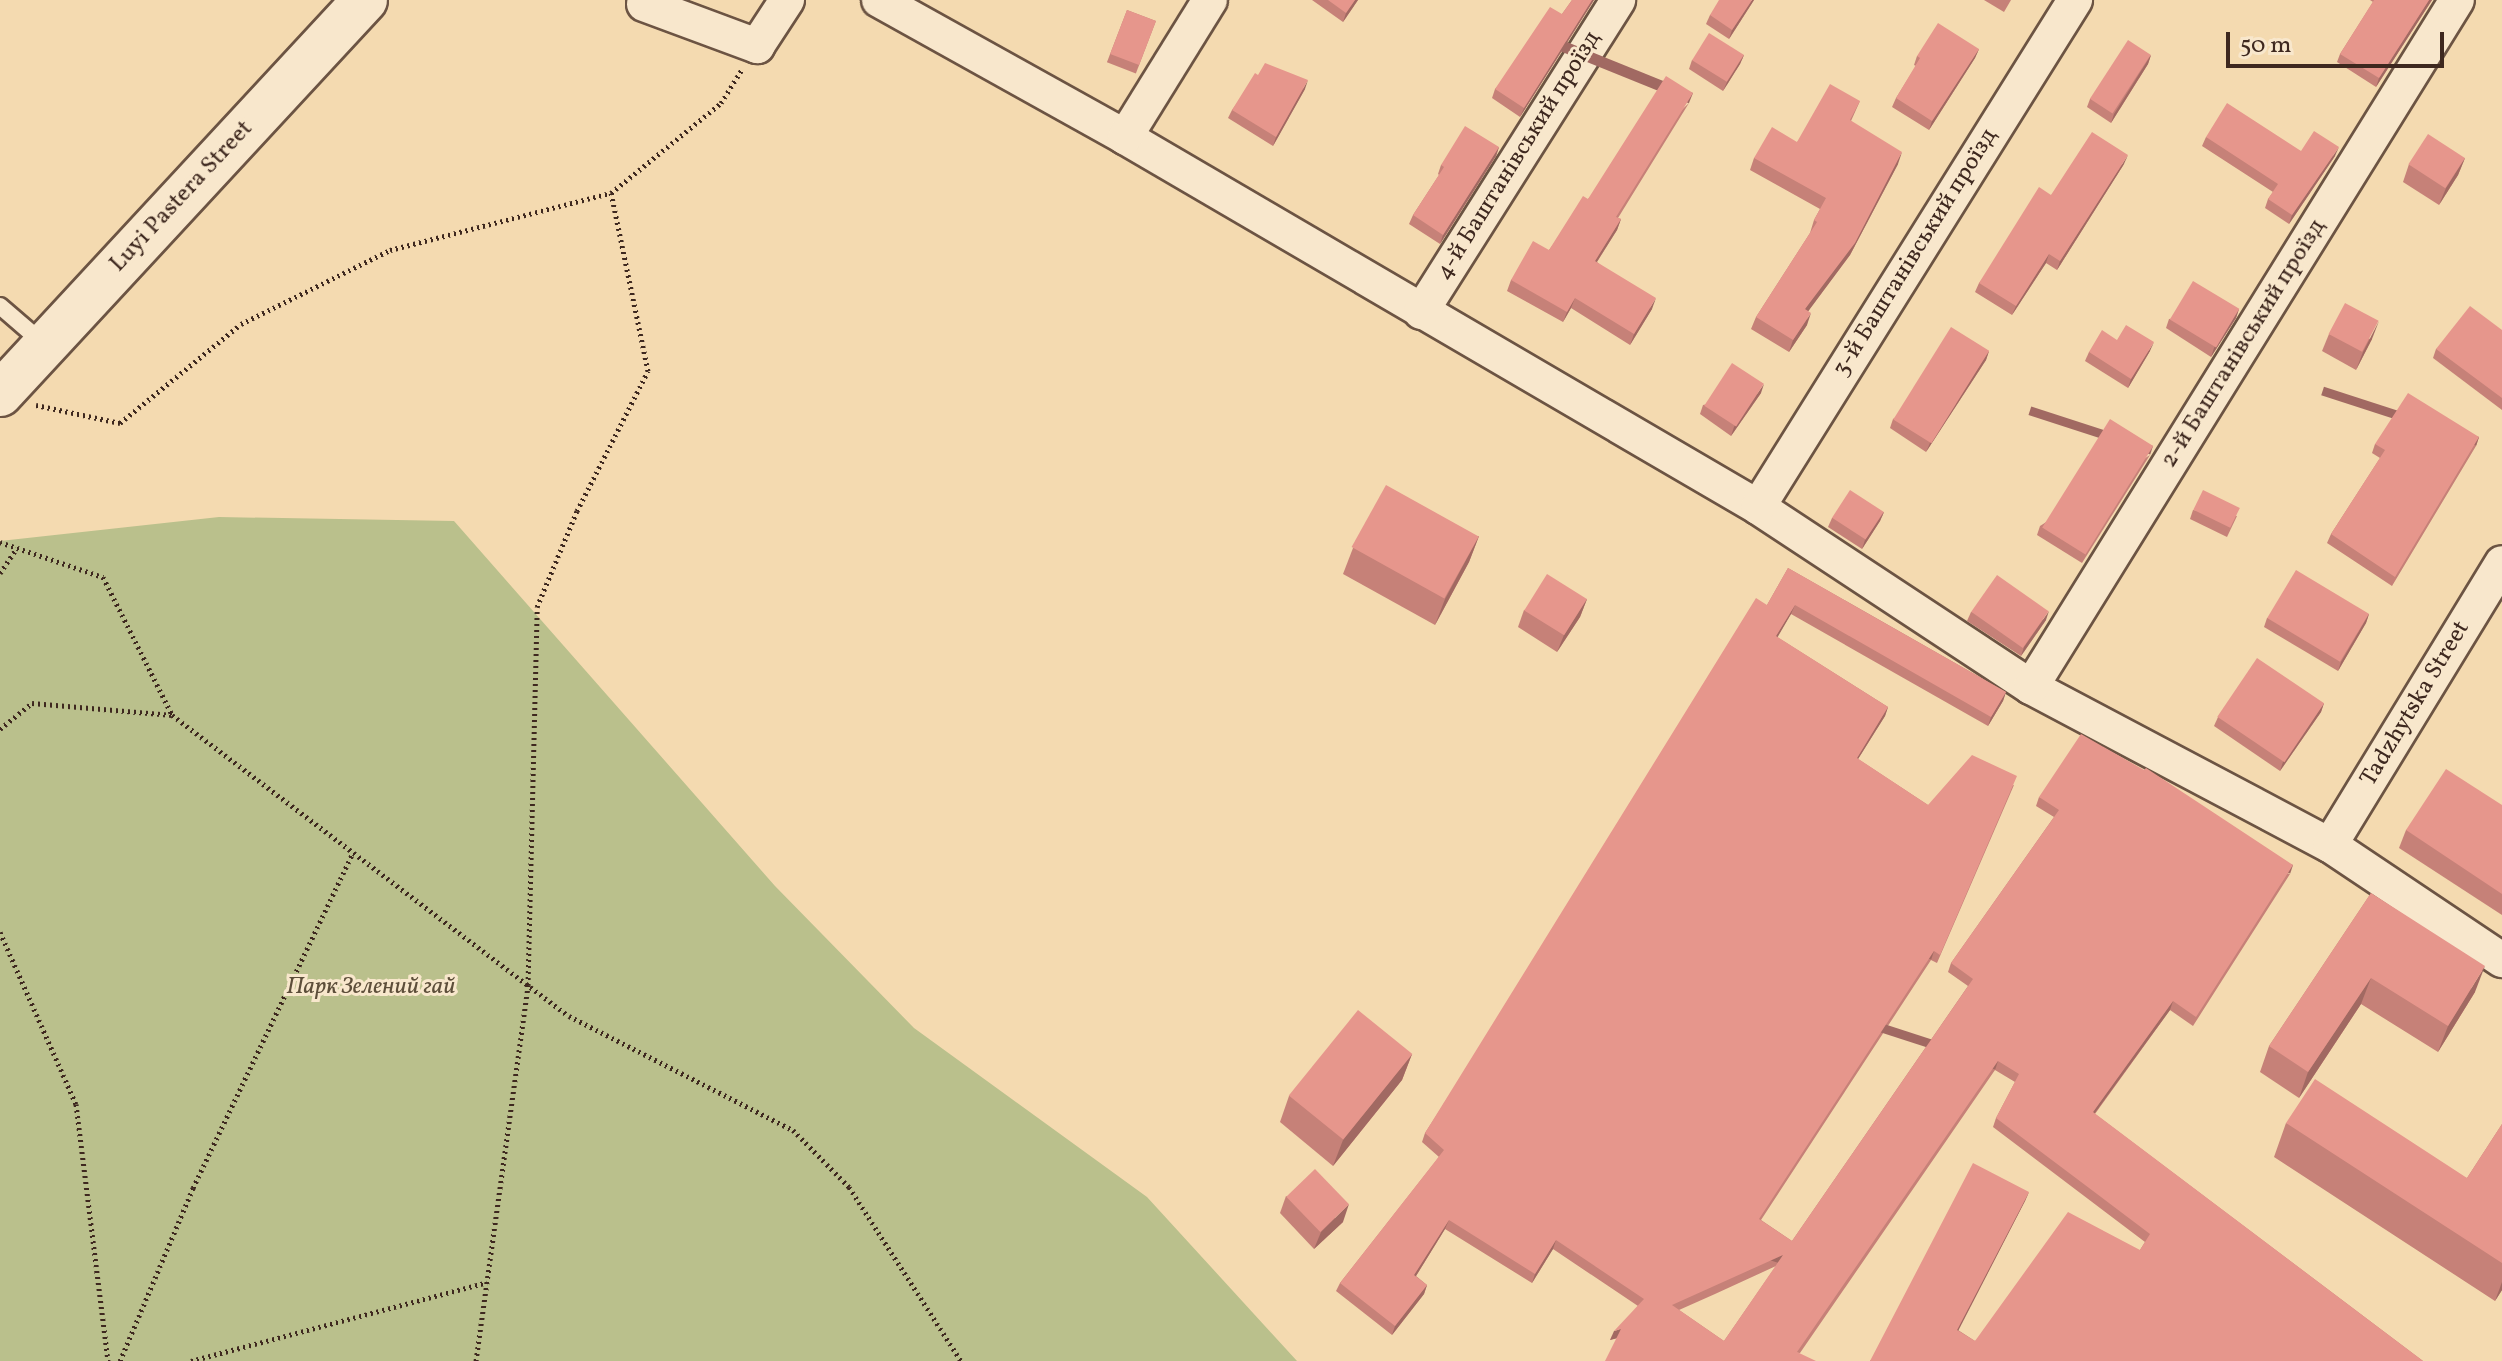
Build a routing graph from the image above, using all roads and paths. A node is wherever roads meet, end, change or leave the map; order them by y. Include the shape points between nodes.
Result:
1 (365, 0) edge
2 (787, 0) edge
3 (879, 0) edge
4 (1210, 0) edge
5 (1618, 0) edge
6 (2075, 0) edge
7 (2457, 0) edge
8 (644, 4) dead end
9 (757, 46) junction
10 (1125, 137) junction
11 (611, 193) junction
12 (0, 306) edge
13 (1421, 312) junction
14 (46, 346) junction
15 (15, 399) edge
16 (1758, 507) junction
17 (0, 542) edge
18 (17, 548) junction
19 (2502, 563) edge
20 (0, 573) edge
21 (2031, 687) junction
22 (172, 715) junction
23 (0, 729) edge
24 (2330, 845) junction
25 (353, 852) junction
26 (0, 932) edge
27 (2502, 960) edge
28 (528, 985) junction
29 (487, 1282) junction
30 (108, 1361) edge
31 (120, 1361) edge
32 (191, 1361) edge
33 (476, 1361) edge
34 (961, 1361) edge

1 - 14 street, Luyi Pastera Street
2 - 9 street
3 - 10 street
4 - 10 street
5 - 13 street, 4-й Баштанівський проїзд
6 - 16 street, 3-й Баштанівський проїзд
7 - 21 street, 2-й Баштанівський проїзд
8 - 9 street
9 - 11 path via 721,103
10 - 13 street
11 - 15 path via 390,250 241,324 120,423
11 - 28 path via 648,371 577,511 537,607
12 - 14 lane
13 - 16 street
14 - 15 street, Luyi Pastera Street
16 - 21 street
17 - 18 path
18 - 20 path
18 - 22 path via 103,577
19 - 24 street, Tadzhytska Street
21 - 24 street
22 - 23 path via 32,703
22 - 25 path
24 - 27 street
25 - 28 path
25 - 31 path via 193,1188
26 - 30 path via 76,1104
28 - 29 path
28 - 34 path via 569,1016 793,1130 849,1187
29 - 32 path
29 - 33 path

